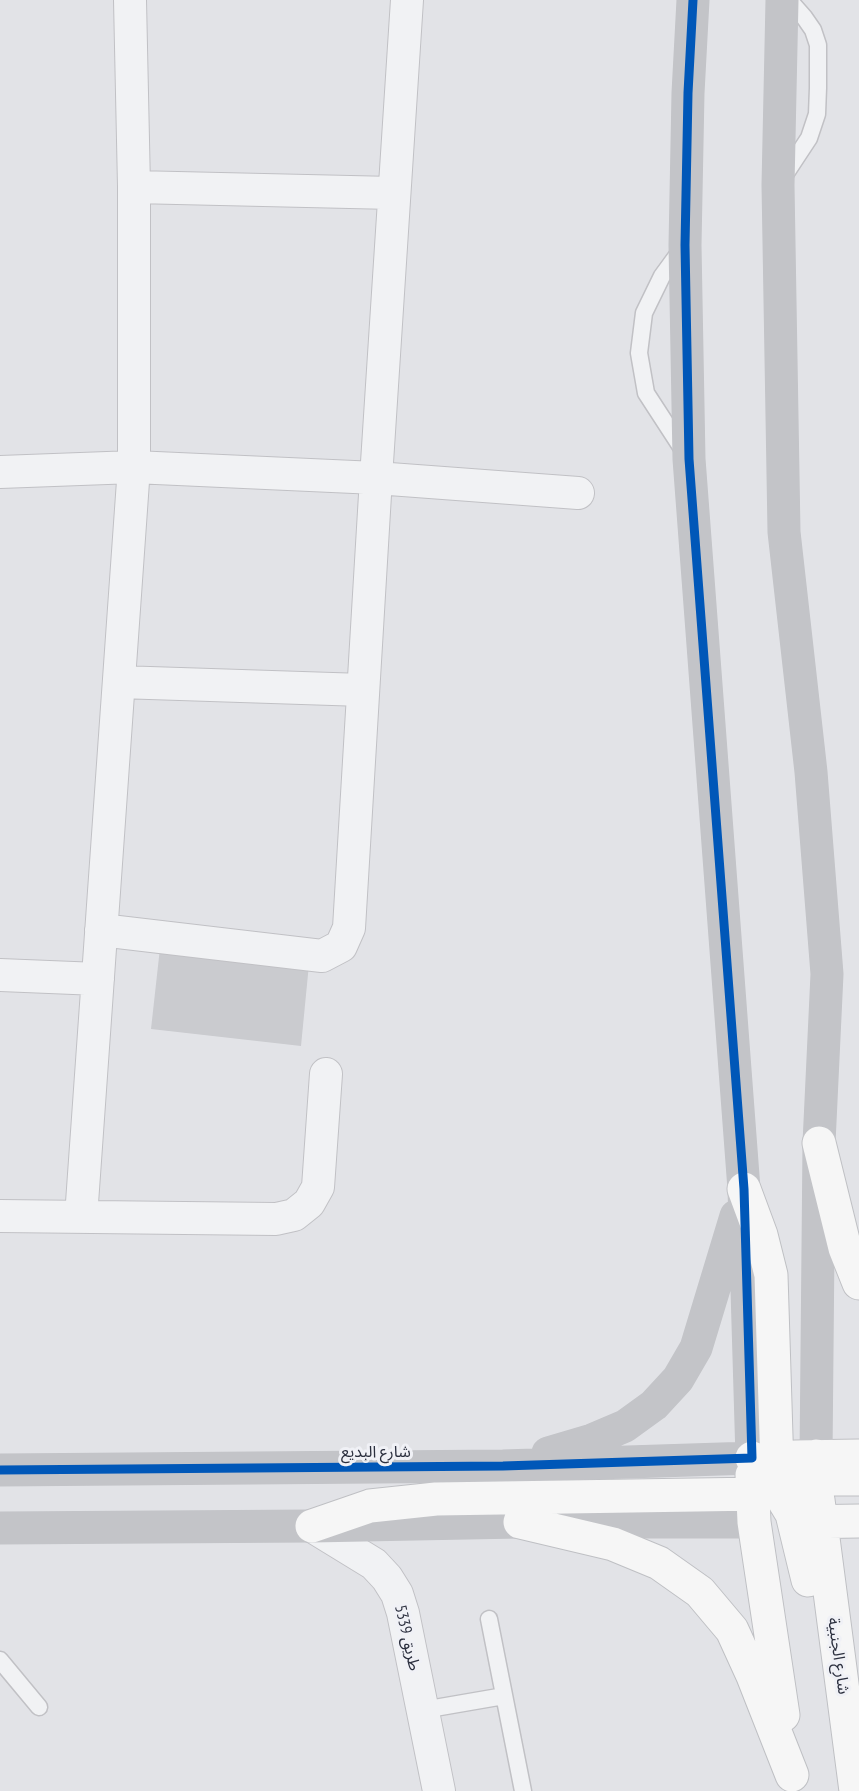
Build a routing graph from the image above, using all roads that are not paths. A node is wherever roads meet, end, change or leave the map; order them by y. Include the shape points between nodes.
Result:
1 (130, 0) edge
2 (407, 0) edge
3 (693, 0) edge
4 (782, 0) edge
5 (789, 0) edge
6 (778, 185) junction
7 (134, 187) junction
8 (393, 193) junction
9 (685, 245) junction
10 (690, 459) junction
11 (134, 467) junction
12 (0, 472) edge
13 (375, 478) junction
14 (578, 493) dead end
15 (119, 682) junction
16 (363, 690) junction
17 (101, 930) junction
18 (0, 975) edge
19 (98, 979) junction
20 (326, 1074) dead end
21 (819, 1143) junction
22 (744, 1189) junction
23 (0, 1216) edge
24 (81, 1217) junction
25 (859, 1283) edge
26 (859, 1456) edge
27 (503, 1466) junction
28 (0, 1469) edge
29 (859, 1479) edge
30 (784, 1489) junction
31 (859, 1521) edge
32 (520, 1522) junction
33 (312, 1526) junction
34 (0, 1528) edge
35 (489, 1619) dead end
36 (0, 1660) edge
37 (504, 1696) junction
38 (39, 1707) dead end
39 (423, 1710) junction
40 (856, 1772) edge
41 (793, 1783) edge
42 (439, 1791) edge
43 (523, 1791) edge

1 - 7 street
2 - 8 street
3 - 9 street
4 - 6 street
5 - 6 lane via 809,24 818,45 817,114 809,138
6 - 21 street via 784,532 811,772 827,974
7 - 8 street
7 - 11 street
8 - 13 street
9 - 10 street
9 - 10 lane via 662,276 644,313 639,353 646,393
10 - 22 street
11 - 12 street
11 - 13 street
11 - 15 street
13 - 14 street
13 - 16 street
15 - 16 street
15 - 17 street
16 - 17 street via 349,928 341,946 322,956
17 - 19 street
18 - 19 street
19 - 24 street
20 - 24 street via 318,1186 309,1203 294,1215 276,1219
21 - 25 main road via 845,1248
21 - 30 street
22 - 27 street via 696,1348 678,1379 654,1405 625,1426 592,1440
22 - 30 street
23 - 24 street
26 - 30 main road, شارع البديع
27 - 28 street, شارع البديع
27 - 30 street, شارع البديع
29 - 30 main road
30 - 31 main road, شارع البديع
30 - 32 street, شارع البديع
30 - 33 main road via 436,1499 370,1506
30 - 40 main road, شارع الجنبية
30 - 41 main road
32 - 33 street, شارع البديع
32 - 41 main road via 613,1544 659,1563 700,1592 732,1630
33 - 34 street, شارع البديع
33 - 39 street, طريق 5339 via 374,1564 397,1594
35 - 37 lane
36 - 38 lane
37 - 39 lane
37 - 43 lane
39 - 42 street, طريق 5339

